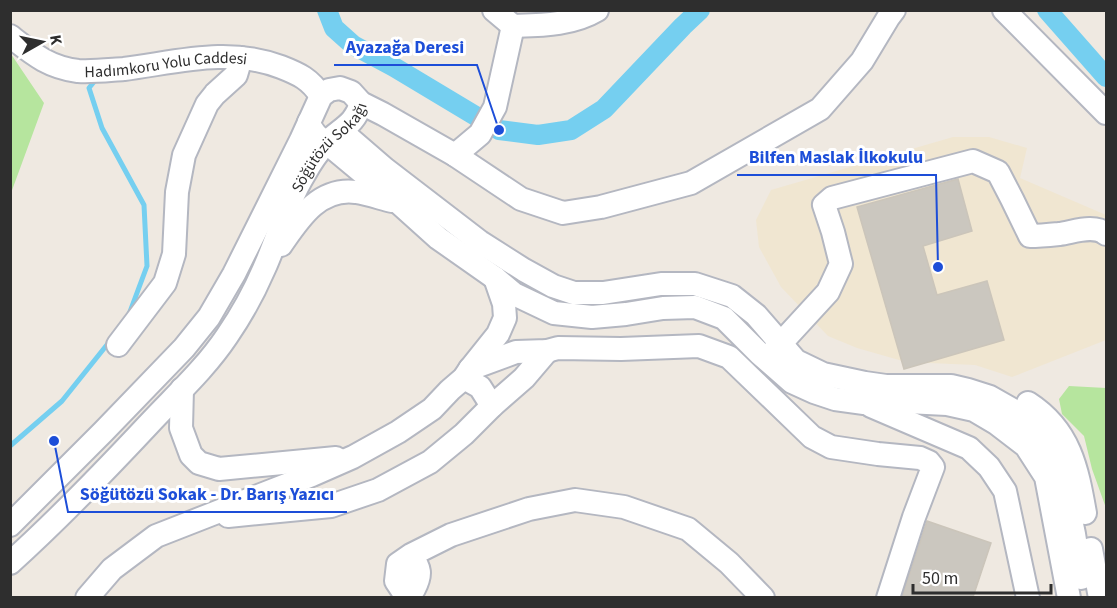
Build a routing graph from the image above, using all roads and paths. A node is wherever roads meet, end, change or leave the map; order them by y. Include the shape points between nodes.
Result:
1 (494, 10) edge
2 (597, 10) edge
3 (894, 10) edge
4 (1004, 10) edge
5 (513, 26) junction
6 (10, 36) edge
7 (241, 58) junction
8 (321, 96) junction
9 (361, 103) junction
10 (1107, 113) edge
11 (309, 122) junction
12 (334, 137) junction
13 (455, 155) junction
14 (398, 202) junction
15 (1107, 234) edge
16 (264, 268) junction
17 (495, 278) junction
18 (118, 345) dead end
19 (547, 351) junction
20 (774, 352) junction
21 (467, 373) junction
22 (886, 386) junction
23 (182, 389) junction
24 (864, 403) junction
25 (492, 406) junction
26 (353, 457) junction
27 (312, 475) junction
28 (331, 506) junction
29 (201, 518) junction
30 (10, 525) edge
31 (411, 555) dead end
32 (10, 563) edge
33 (87, 597) edge
34 (763, 597) edge
35 (888, 597) edge
36 (1029, 597) edge
37 (1069, 597) edge
38 (1083, 597) edge
39 (1100, 597) edge

1 - 5 street
2 - 5 street via 588,16 551,24
3 - 13 street via 862,61 820,109 691,183 563,213 521,199
4 - 10 street
5 - 13 street via 495,108 480,134
6 - 7 street, Hadımkoru Yolu Caddesi via 37,57 79,71 220,56
7 - 8 street, Hadımkoru Yolu Caddesi via 263,61 302,77
7 - 18 street via 236,75 207,104 184,155 177,192 174,254 168,276
8 - 9 street, Söğütözü Sokağı via 340,88 351,92
8 - 11 street, Söğütözü Sokağı
9 - 12 street, Söğütözü Sokağı via 352,121
9 - 13 street
11 - 12 street via 321,140
11 - 30 street, Söğütözü Sokağı via 209,317 176,357
12 - 14 street
12 - 16 street, Söğütözü Sokağı via 304,174
12 - 20 street via 385,169 480,242 553,286 574,293 603,293 661,284 695,284 732,296 756,315
14 - 16 street via 354,192 324,197 297,222
14 - 17 street via 438,238
15 - 20 street via 1089,229 1030,236 998,172 973,160 832,198 824,205 841,264 828,292
16 - 23 street, Söğütözü Sokağı via 227,336
17 - 20 street via 514,294 554,313 592,317 695,307 724,318
17 - 21 street via 505,318 498,334
19 - 21 street via 516,352
19 - 25 street
19 - 35 street via 699,346 729,357 812,437 831,447 929,462 933,467
20 - 22 street via 824,374
20 - 24 street via 792,382 835,399
21 - 25 street
21 - 26 street via 432,409
22 - 38 street via 951,386 968,390 990,397 1037,429 1061,472
22 - 39 street via 943,375 969,377 995,383 1015,394 1054,424 1078,474
23 - 26 street via 181,428 191,455 199,462 219,468
23 - 32 street, Söğütözü Sokağı
24 - 36 street via 969,448 989,467 1005,491
24 - 37 street via 947,404 974,410 1026,446 1046,477
25 - 28 street via 430,462 378,490
26 - 27 street
27 - 28 street via 319,499
27 - 29 street
28 - 29 street
29 - 33 street via 156,536 112,569
31 - 34 street via 451,535 529,509 575,500 624,507 688,530

